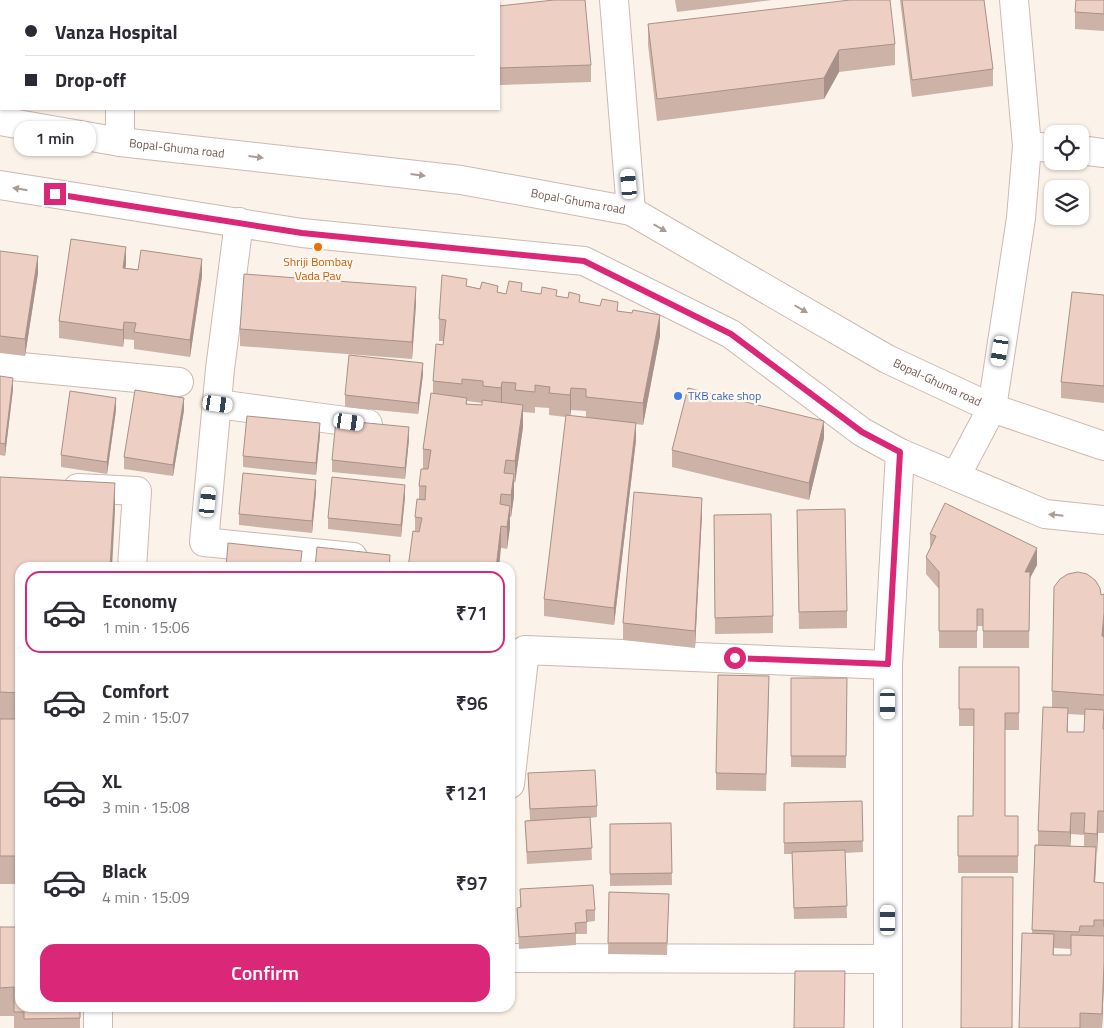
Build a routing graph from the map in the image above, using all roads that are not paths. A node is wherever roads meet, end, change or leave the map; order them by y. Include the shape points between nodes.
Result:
1 (614, 0) edge
2 (1014, 0) edge
3 (120, 110) edge
4 (65, 120) edge
5 (0, 121) edge
6 (120, 142) junction
7 (1040, 147) edge
8 (1089, 151) edge
9 (1104, 152) edge
10 (0, 185) edge
11 (631, 211) junction
12 (239, 222) junction
13 (0, 365) edge
14 (179, 382) dead end
15 (218, 404) junction
16 (992, 408) junction
17 (368, 424) edge
18 (1104, 446) edge
19 (900, 452) junction
20 (956, 476) junction
21 (49, 486) edge
22 (1104, 520) edge
23 (369, 559) edge
24 (132, 562) edge
25 (888, 664) junction
26 (515, 739) edge
27 (515, 958) edge
28 (888, 959) junction
29 (98, 1012) edge
30 (98, 1028) edge
31 (888, 1028) edge

1 - 11 street
2 - 7 street
3 - 6 street
4 - 5 street, Bopal-Ghuma road
4 - 6 street, Bopal-Ghuma road
6 -> 11 street, Bopal-Ghuma road via 461,180
7 - 16 street via 1021,218
8 - 9 street
12 -> 10 street
11 -> 16 street, Bopal-Ghuma road via 887,360
12 - 15 street
12 - 19 street via 302,233 584,261 731,334 862,432
13 - 14 street
15 - 17 street
15 - 23 street via 204,542
16 - 18 street, Bopal-Ghuma road
16 - 20 street
19 - 20 street
19 - 25 street
22 -> 20 street via 1045,514
21 - 24 street via 137,491
25 - 26 street via 525,650
25 - 28 street
27 - 28 street
28 - 31 street
29 - 30 street

